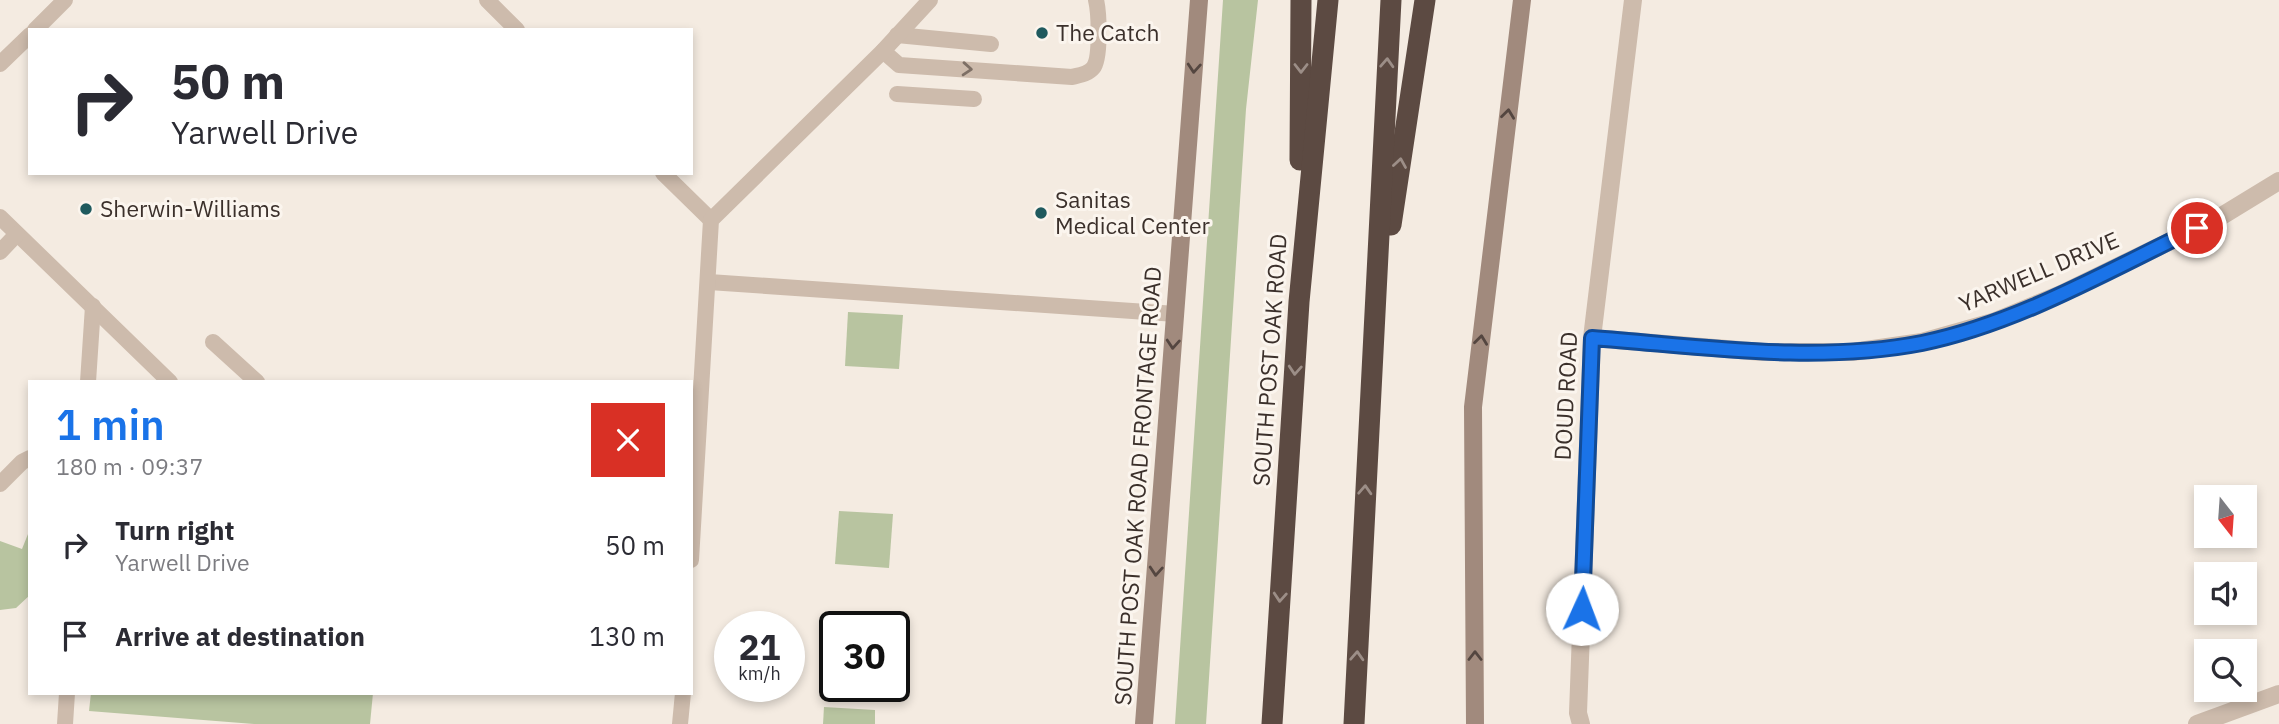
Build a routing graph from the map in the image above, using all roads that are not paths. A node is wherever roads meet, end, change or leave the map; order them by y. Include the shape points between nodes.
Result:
1 (65, 0) edge
2 (487, 0) edge
3 (930, 0) edge
4 (1096, 0) edge
5 (1199, 0) edge
6 (1301, 0) edge
7 (1328, 0) edge
8 (1391, 0) edge
9 (1425, 0) edge
10 (1522, 0) edge
11 (1633, 0) edge
12 (36, 28) edge
13 (515, 28) edge
14 (897, 35) junction
15 (28, 36) edge
16 (992, 44) dead end
17 (883, 51) junction
18 (0, 64) edge
19 (897, 94) dead end
20 (974, 99) dead end
21 (665, 175) edge
22 (2279, 181) edge
23 (0, 217) edge
24 (711, 220) junction
25 (17, 234) junction
26 (0, 253) edge
27 (709, 282) junction
28 (1299, 302) junction
29 (93, 306) junction
30 (1176, 314) junction
31 (1592, 338) junction
32 (213, 342) dead end
33 (1372, 352) junction
34 (88, 380) edge
35 (168, 380) edge
36 (255, 380) edge
37 (28, 459) edge
38 (0, 484) edge
39 (693, 529) edge
40 (2279, 694) edge
41 (67, 695) edge
42 (683, 695) edge
43 (1579, 718) edge
44 (65, 724) edge
45 (680, 724) edge
46 (1144, 724) edge
47 (1272, 724) edge
48 (1354, 724) edge
49 (1475, 724) edge
50 (2197, 724) edge

1 - 12 lane
2 - 13 lane
3 - 14 lane
17 -> 4 lane via 899,65 1072,77 1095,66
5 -> 30 main road, SOUTH POST OAK ROAD FRONTAGE ROAD
6 -> 28 highway
7 - 28 highway, SOUTH POST OAK ROAD
33 -> 8 highway
33 -> 9 highway
49 -> 10 main road via 1473,407
11 - 31 street, DOUD ROAD
14 - 16 lane
14 - 17 lane
15 - 18 lane
17 - 24 lane
19 - 20 lane
21 - 24 lane
22 - 31 street, YARWELL DRIVE via 2220,217 2061,294 1993,323 1922,342 1852,352 1763,352
23 - 25 lane
24 - 27 lane
25 - 26 lane
25 - 29 lane
27 - 30 lane
27 - 39 lane
28 -> 47 highway, SOUTH POST OAK ROAD
29 - 34 lane
29 - 35 lane
30 -> 46 main road, SOUTH POST OAK ROAD FRONTAGE ROAD
31 - 43 street, DOUD ROAD
32 - 36 lane
48 -> 33 highway
37 - 38 lane
40 - 50 street
41 - 44 lane
42 - 45 lane

